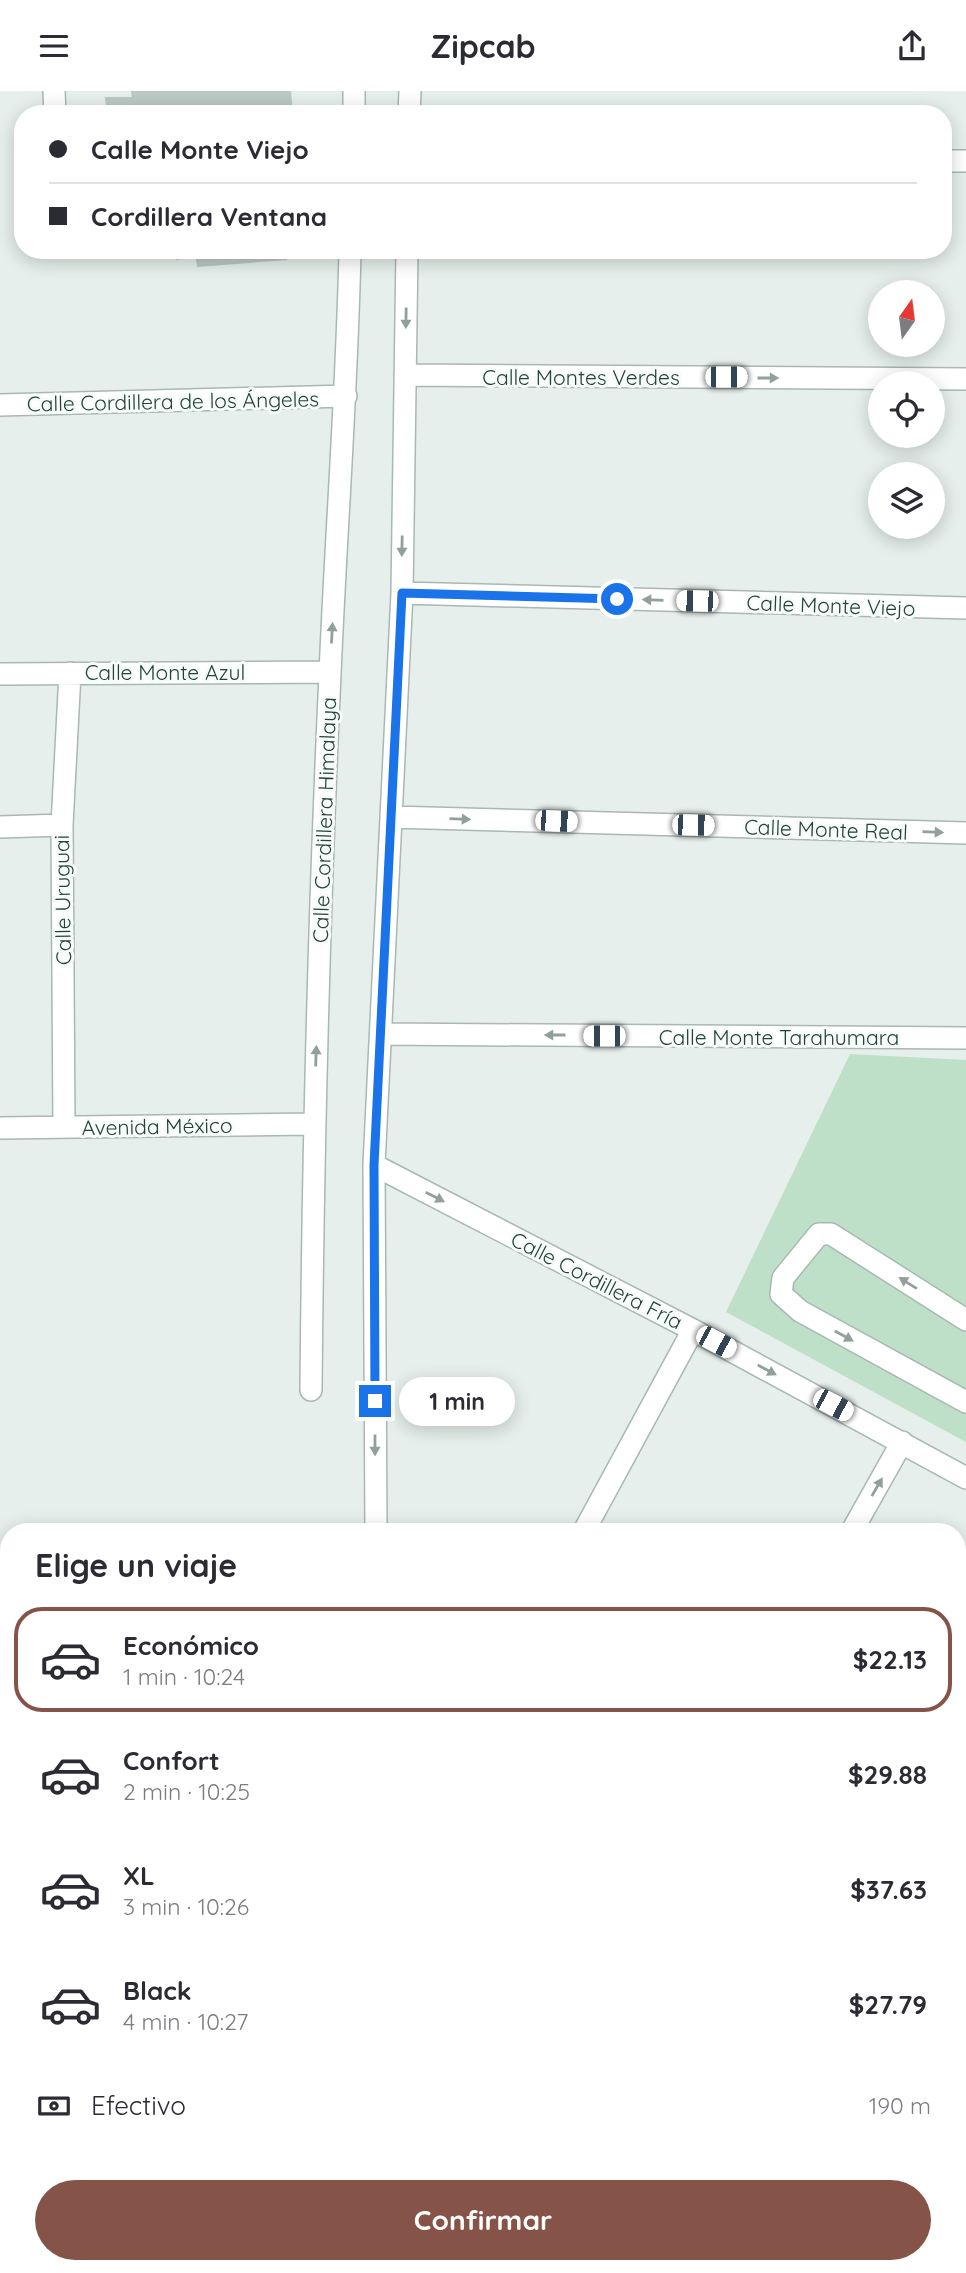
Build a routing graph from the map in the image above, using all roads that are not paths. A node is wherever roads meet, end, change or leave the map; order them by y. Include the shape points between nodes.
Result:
1 (350, 259) edge
2 (407, 259) edge
3 (405, 376) junction
4 (966, 379) edge
5 (346, 396) junction
6 (0, 405) edge
7 (402, 593) junction
8 (966, 608) edge
9 (330, 672) junction
10 (70, 673) junction
11 (0, 674) edge
12 (392, 817) junction
13 (62, 825) junction
14 (0, 827) edge
15 (966, 833) edge
16 (382, 1034) junction
17 (966, 1038) edge
18 (313, 1124) junction
19 (65, 1127) junction
20 (0, 1128) edge
21 (374, 1165) junction
22 (966, 1320) edge
23 (693, 1330) junction
24 (311, 1390) dead end
25 (966, 1402) edge
26 (902, 1442) junction
27 (966, 1478) edge
28 (376, 1523) edge
29 (588, 1523) edge
30 (856, 1523) edge

1 - 5 street, Calle Cordillera Himalaya
2 -> 3 street
3 -> 4 street, Calle Montes Verdes
3 -> 7 street
5 - 6 street, Calle Cordillera de los Ángeles
9 -> 5 street, Calle Cordillera Himalaya
8 -> 7 street, Calle Monte Viejo
7 - 12 street
9 - 10 street, Calle Monte Azul
18 -> 9 street, Calle Cordillera Himalaya
10 - 11 street, Calle Monte Azul
10 - 13 street, Calle Uruguai
12 -> 15 street, Calle Monte Real
12 - 16 street
13 - 14 street
13 - 19 street, Calle Uruguai
17 -> 16 street, Calle Monte Tarahumara
16 - 21 street
18 - 19 street, Avenida México
18 - 24 street, Calle Cordillera Himalaya
19 - 20 street, Avenida México
21 -> 23 street, Calle Cordillera Fría
21 -> 28 street
22 -> 25 street via 831,1234 819,1234 783,1278 781,1294 800,1311
23 -> 26 street, Calle Cordillera Fría
23 - 29 street
26 - 27 street, Calle Cordillera Fría
30 -> 26 street

